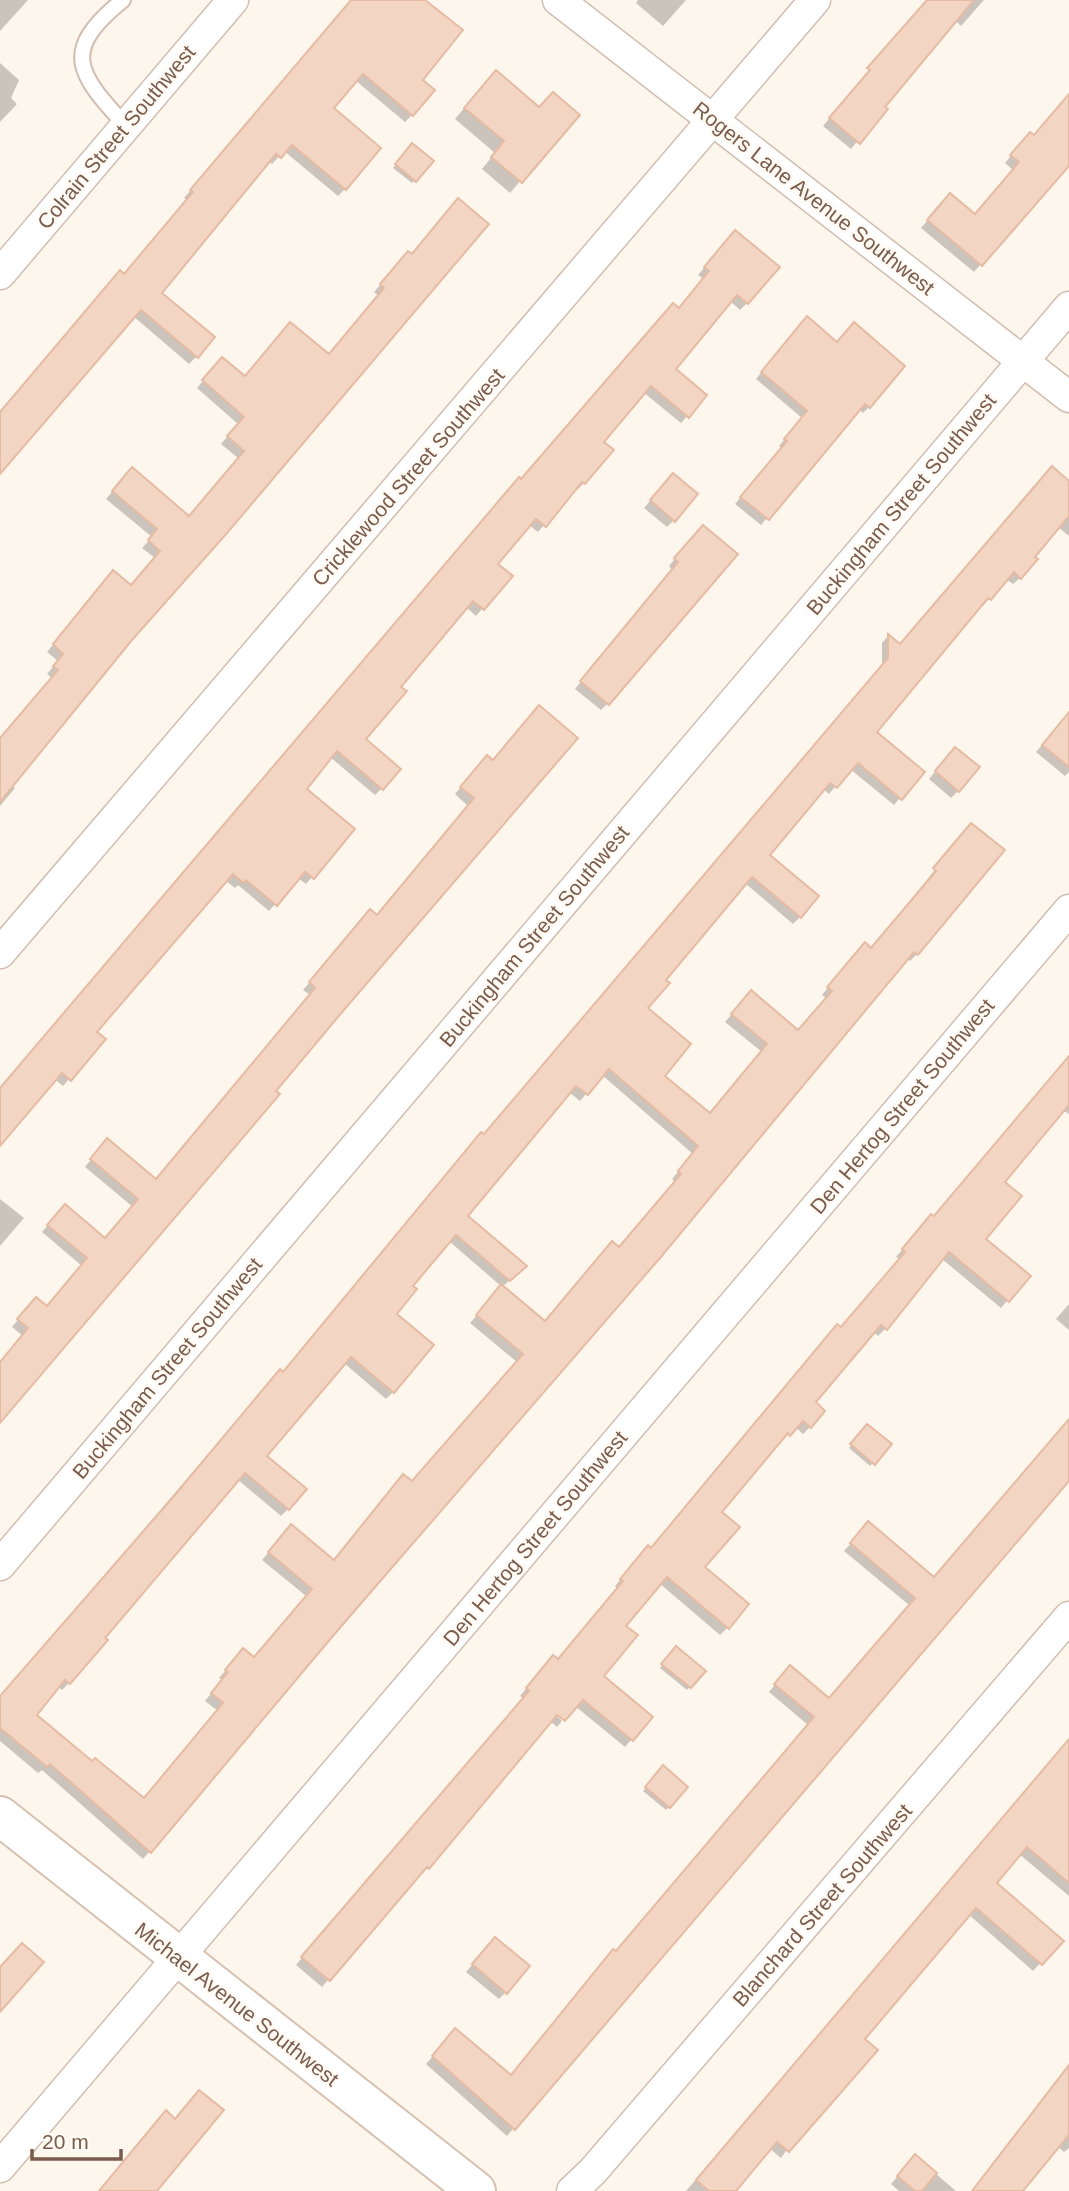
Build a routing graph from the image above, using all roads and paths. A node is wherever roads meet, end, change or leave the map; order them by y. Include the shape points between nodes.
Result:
1 (123, 0) edge
2 (233, 0) edge
3 (558, 0) edge
4 (815, 0) edge
5 (713, 120) junction
6 (126, 126) junction
7 (0, 274) edge
8 (1069, 307) edge
9 (1023, 360) junction
10 (1069, 397) edge
11 (1069, 910) edge
12 (0, 953) edge
13 (0, 1565) edge
14 (1069, 1617) edge
15 (0, 1816) edge
16 (178, 1957) junction
17 (0, 2166) edge
18 (475, 2191) edge
19 (572, 2191) edge

1 - 6 lane via 85,38 81,57 99,97
2 - 6 street, Colrain Street Southwest
3 - 5 street, Rogers Lane Avenue Southwest
4 - 5 street, Cricklewood Street Southwest
5 - 9 street, Rogers Lane Avenue Southwest
5 - 12 street, Cricklewood Street Southwest
6 - 7 street, Colrain Street Southwest
8 - 9 street, Buckingham Street Southwest
9 - 10 street, Rogers Lane Avenue Southwest
9 - 13 street, Buckingham Street Southwest
11 - 16 street, Den Hertog Street Southwest
14 - 19 street, Blanchard Street Southwest
15 - 16 street, Michael Avenue Southwest
16 - 17 street, Den Hertog Street Southwest
16 - 18 street, Michael Avenue Southwest

